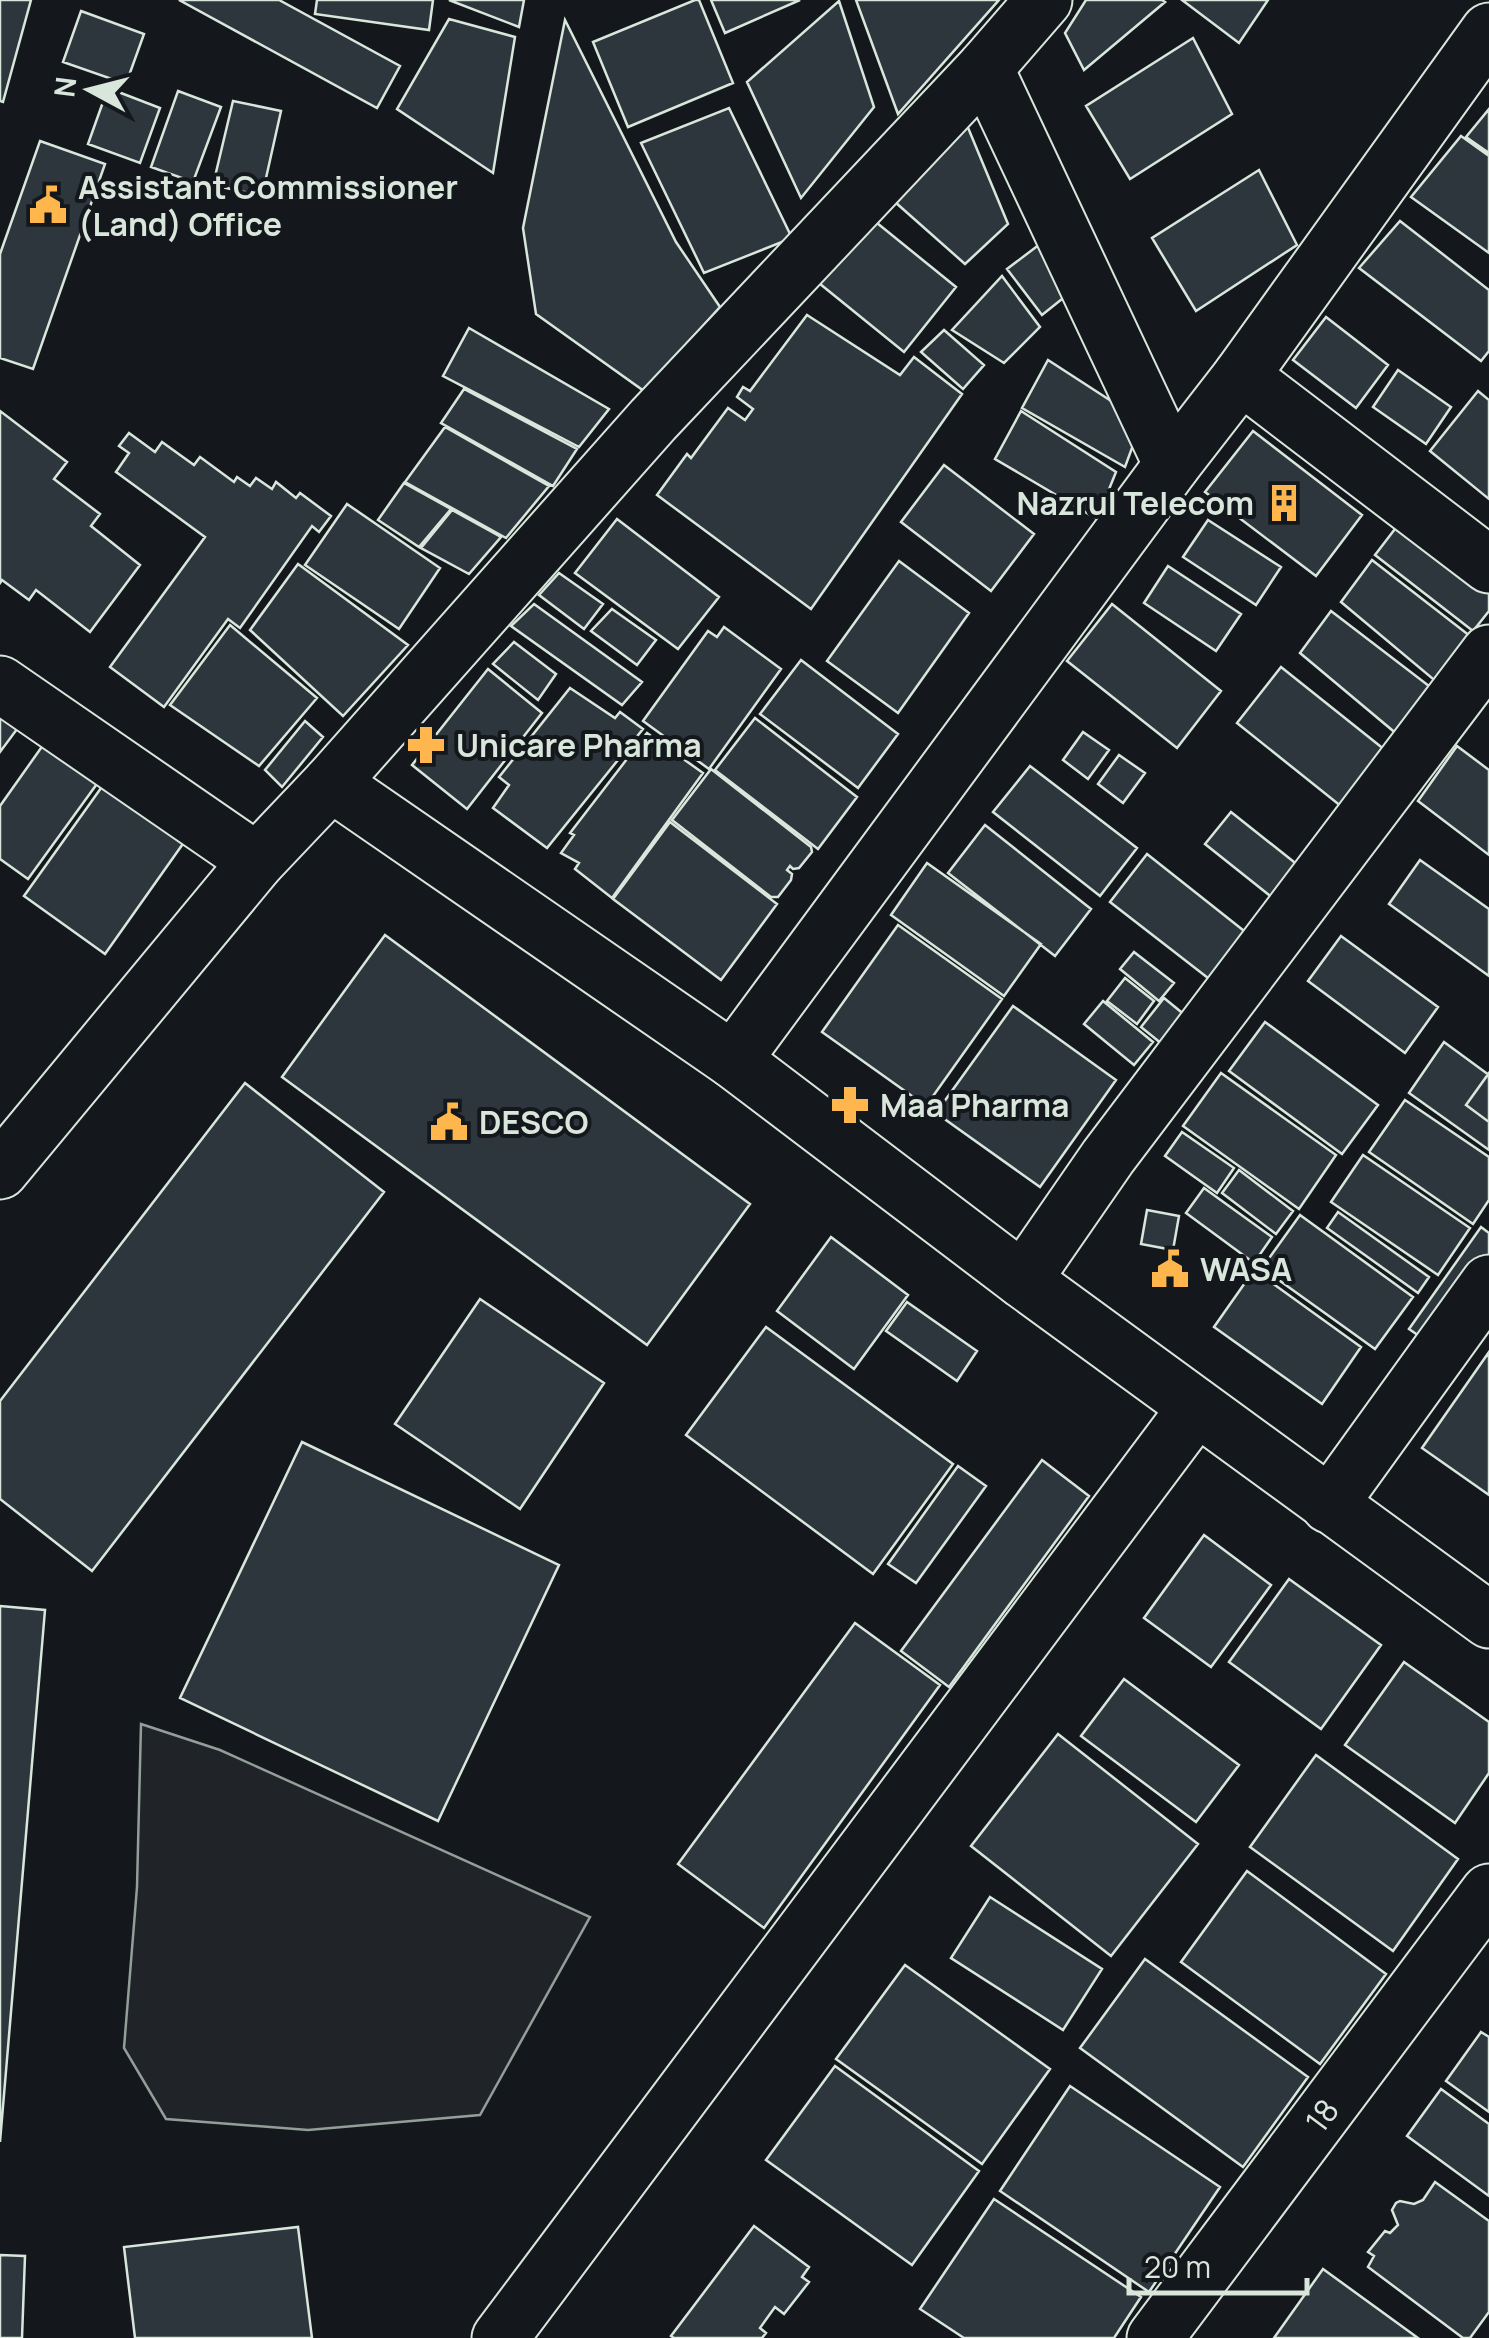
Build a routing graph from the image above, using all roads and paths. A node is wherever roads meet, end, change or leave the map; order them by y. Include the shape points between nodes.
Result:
1 (1031, 6) edge
2 (1489, 31) edge
3 (985, 68) junction
4 (1242, 376) junction
5 (1172, 465) junction
6 (1489, 565) edge
7 (1489, 653) edge
8 (0, 684) edge
9 (331, 784) junction
10 (257, 862) junction
11 (733, 1060) junction
12 (0, 1171) edge
13 (1023, 1280) junction
14 (1489, 1283) edge
15 (1196, 1408) junction
16 (1329, 1505) junction
17 (1489, 1620) edge
18 (1489, 1892) edge
19 (500, 2338) edge
20 (1155, 2338) edge

1 - 3 street
2 - 4 street
3 - 5 street
3 - 9 street via 653,420
4 - 5 street
4 - 6 street
5 - 11 street
7 - 13 street via 1108,1157
8 - 10 street
9 - 10 street
9 - 11 street
10 - 12 street
11 - 13 street
13 - 15 street
14 - 16 street
15 - 16 street
15 - 19 street
16 - 17 street
18 - 20 street, 18

